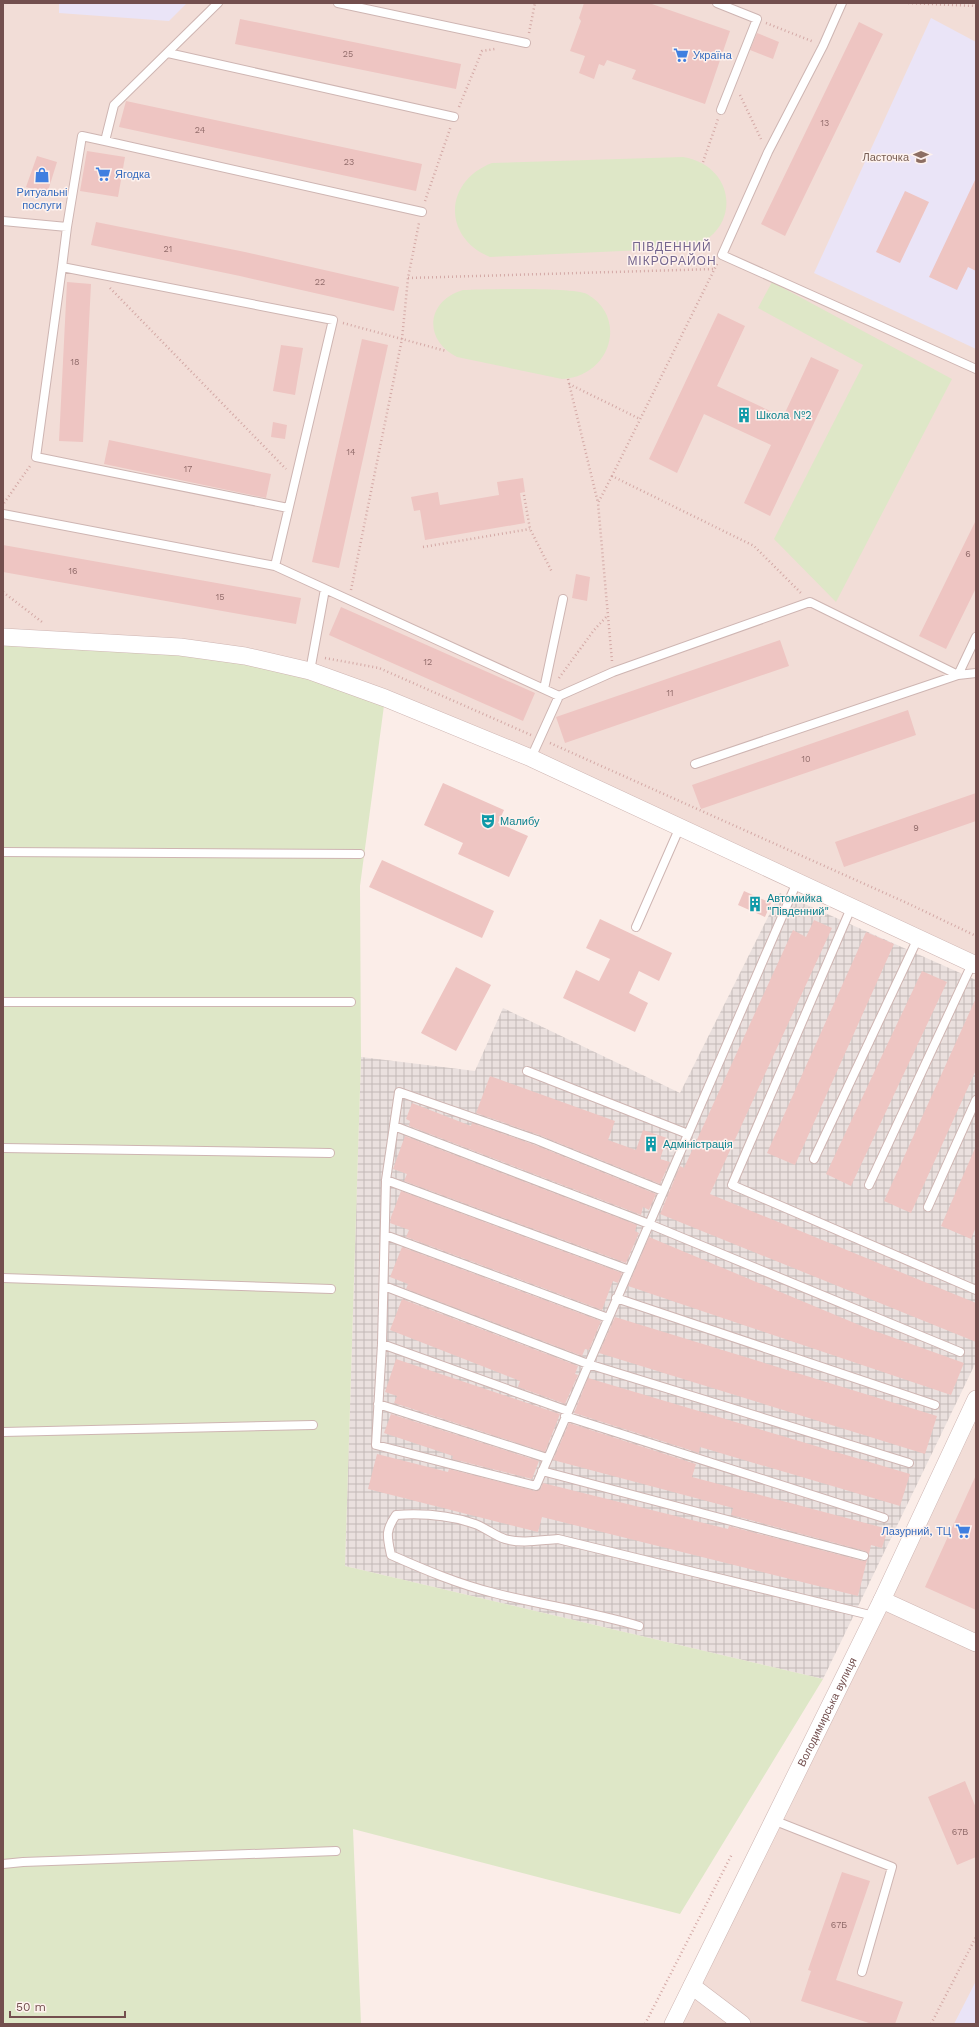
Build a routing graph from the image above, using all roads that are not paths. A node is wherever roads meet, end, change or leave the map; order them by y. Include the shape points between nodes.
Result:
1 (218, 3) edge
2 (338, 3) edge
3 (717, 3) edge
4 (842, 3) edge
5 (526, 43) road end
6 (168, 53) junction
7 (721, 110) road end
8 (454, 117) road end
9 (105, 141) junction
10 (422, 212) road end
11 (3, 221) edge
12 (67, 227) junction
13 (62, 267) junction
14 (976, 368) edge
15 (288, 508) junction
16 (3, 514) edge
17 (274, 566) junction
18 (325, 589) junction
19 (564, 599) dead end
20 (3, 637) edge
21 (976, 637) edge
22 (310, 671) junction
23 (976, 673) edge
24 (958, 675) junction
25 (546, 690) junction
26 (559, 696) junction
27 (531, 758) junction
28 (695, 764) dead end
29 (679, 828) junction
30 (3, 852) edge
31 (360, 854) dead end
32 (797, 882) junction
33 (852, 908) junction
34 (636, 927) dead end
35 (918, 938) junction
36 (974, 964) edge
37 (3, 1002) edge
38 (351, 1002) dead end
39 (527, 1071) dead end
40 (976, 1100) edge
41 (394, 1126) junction
42 (688, 1134) junction
43 (3, 1148) edge
44 (330, 1153) dead end
45 (814, 1159) dead end
46 (386, 1180) junction
47 (869, 1185) dead end
48 (663, 1191) junction
49 (928, 1207) dead end
50 (649, 1224) junction
51 (385, 1235) junction
52 (629, 1270) junction
53 (3, 1278) edge
54 (384, 1286) junction
55 (331, 1289) dead end
56 (976, 1290) edge
57 (616, 1298) junction
58 (608, 1318) junction
59 (382, 1344) junction
60 (960, 1352) dead end
61 (588, 1364) junction
62 (378, 1404) junction
63 (935, 1405) dead end
64 (975, 1405) edge
65 (567, 1414) junction
66 (313, 1425) dead end
67 (3, 1432) edge
68 (547, 1458) junction
69 (909, 1463) dead end
70 (542, 1471) junction
71 (884, 1518) dead end
72 (864, 1556) dead end
73 (882, 1600) junction
74 (874, 1616) junction
75 (639, 1626) dead end
76 (976, 1643) edge
77 (773, 1820) junction
78 (336, 1852) dead end
79 (3, 1864) edge
80 (862, 1972) dead end
81 (692, 1986) junction
82 (673, 2024) edge
83 (742, 2024) edge

1 - 6 lane
2 - 5 lane
3 - 7 lane via 757,19
4 - 14 lane via 823,46 768,152 722,255
6 - 8 lane
6 - 9 lane via 114,105
9 - 10 lane
9 - 12 lane via 82,136
11 - 12 lane
12 - 13 lane
13 - 15 lane via 36,457
13 - 15 lane via 333,320
15 - 17 lane
16 - 17 lane
17 - 18 lane
18 - 22 lane
18 - 25 lane
19 - 25 lane
20 - 22 street via 180,647 245,656
21 - 24 lane
22 - 27 street via 385,698
23 - 24 lane
24 - 26 lane via 810,602 613,672
24 - 28 lane
25 - 26 lane
26 - 27 lane
27 - 29 street
29 - 32 street
29 - 34 lane
30 - 31 lane
32 - 33 street
32 - 42 lane
33 - 35 street
33 - 56 lane via 732,1185
35 - 36 street
35 - 45 lane
36 - 47 lane
37 - 38 lane
39 - 42 lane
40 - 49 lane
41 - 46 lane
41 - 48 lane via 399,1092 537,1140
41 - 50 lane
42 - 48 lane
43 - 44 lane
46 - 51 lane
46 - 52 lane
48 - 50 lane
50 - 52 lane
50 - 60 lane
51 - 54 lane
51 - 58 lane
52 - 57 lane
53 - 55 lane
54 - 59 lane
54 - 61 lane
57 - 58 lane
57 - 63 lane
58 - 61 lane
59 - 62 lane
59 - 65 lane
61 - 65 lane
61 - 69 lane
62 - 68 lane
62 - 70 lane via 376,1445 536,1486
64 - 73 street, Володимирська вулиця
65 - 68 lane
65 - 71 lane
66 - 67 lane
68 - 70 lane
70 - 72 lane
73 - 74 street, Володимирська вулиця
73 - 76 street
74 - 75 lane via 558,1539 505,1539 476,1524 444,1515 396,1515 388,1527 391,1555 439,1576 494,1593
74 - 77 street, Володимирська вулиця
77 - 80 lane via 892,1867
77 - 81 street, Володимирська вулиця
78 - 79 lane
81 - 82 street, Володимирська вулиця
81 - 83 street

